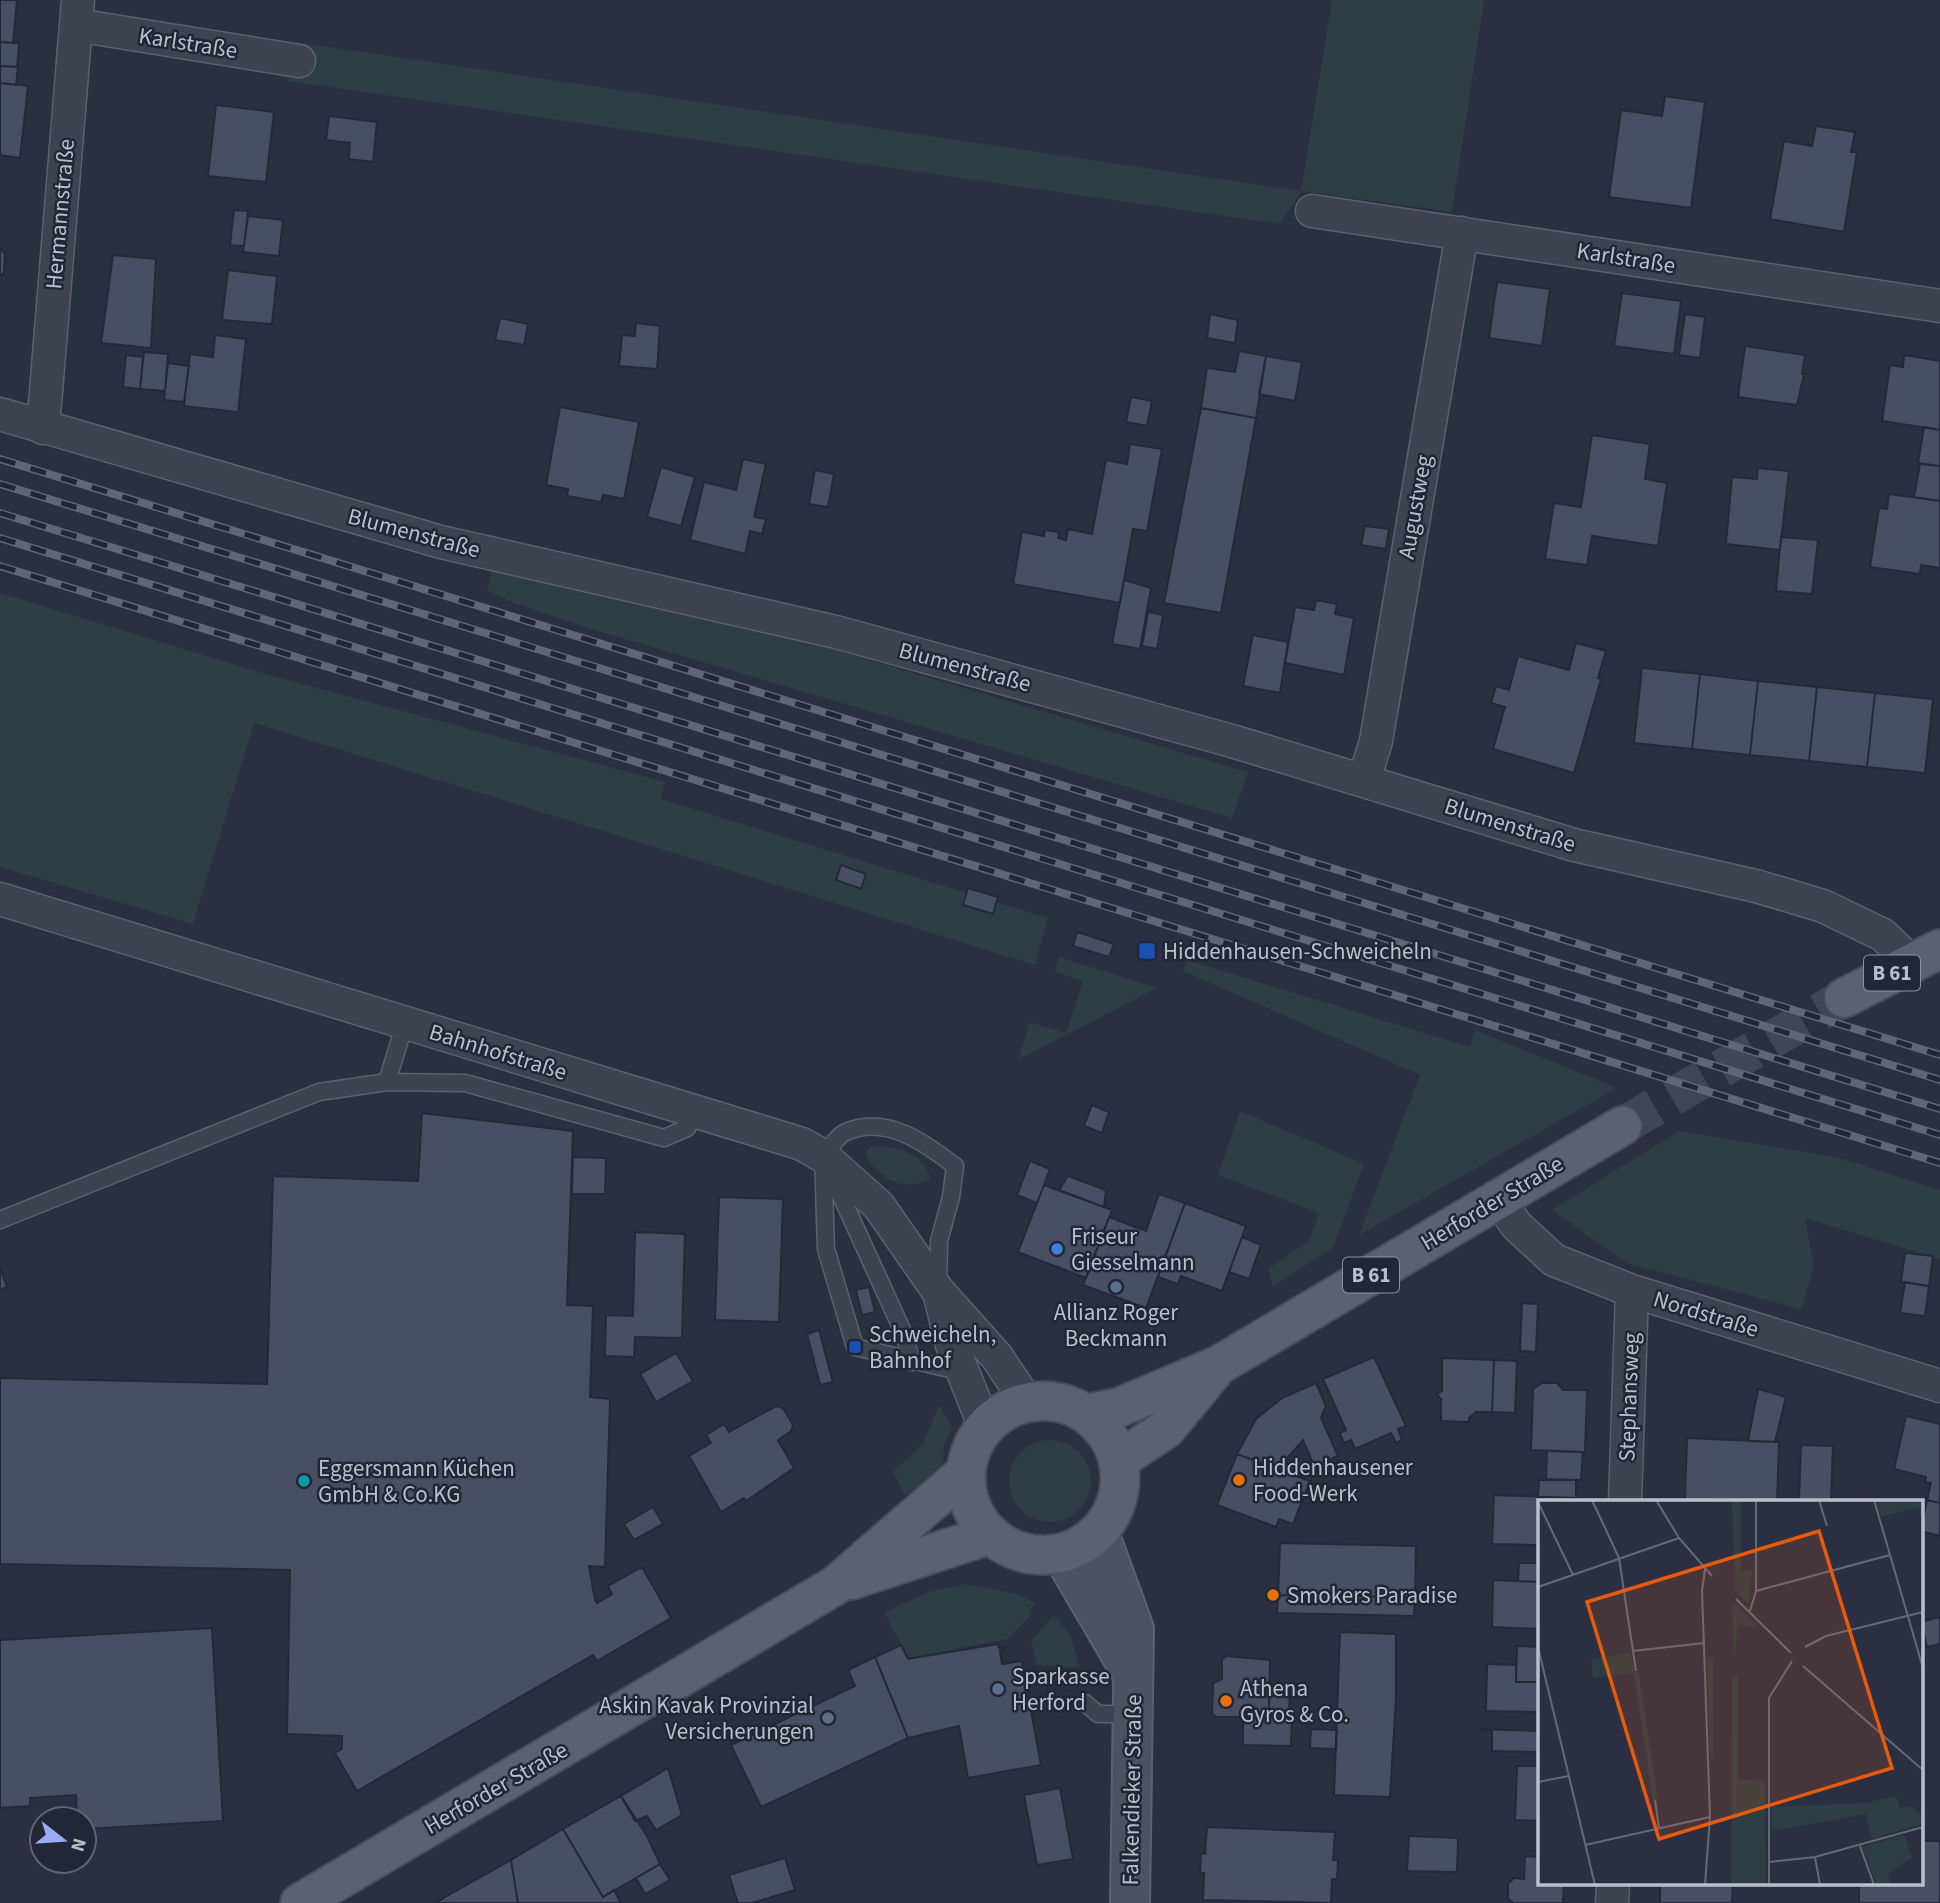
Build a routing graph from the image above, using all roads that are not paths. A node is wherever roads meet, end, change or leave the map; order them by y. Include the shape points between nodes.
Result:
1 (77, 13) edge
2 (299, 61) dead end
3 (1312, 211) dead end
4 (1462, 233) junction
5 (1940, 306) edge
6 (0, 414) edge
7 (43, 428) junction
8 (1364, 780) junction
9 (0, 900) edge
10 (1926, 956) edge
11 (1844, 998) tunnel mouth
12 (405, 1023) junction
13 (387, 1082) junction
14 (695, 1112) junction
15 (1622, 1126) tunnel mouth
16 (823, 1156) junction
17 (1499, 1199) junction
18 (0, 1220) edge
19 (938, 1291) junction
20 (1632, 1291) junction
21 (912, 1362) junction
22 (1219, 1365) junction
23 (963, 1372) junction
24 (1940, 1386) edge
25 (1027, 1402) junction
26 (1087, 1414) junction
27 (985, 1427) junction
28 (1119, 1460) junction
29 (966, 1472) junction
30 (1625, 1500) edge
31 (1099, 1533) junction
32 (989, 1535) junction
33 (1062, 1554) junction
34 (836, 1585) junction
35 (1134, 1695) junction
36 (1085, 1703) dead end
37 (1613, 1885) edge
38 (300, 1903) edge
39 (1130, 1903) edge
40 (1612, 1903) edge

1 - 2 street, Karlstraße
1 - 7 street, Hermannstraße
3 - 4 street, Karlstraße
4 - 5 street, Karlstraße
4 - 8 street, Augustweg via 1376,741
6 - 7 street, Blumenstraße
7 - 8 street, Blumenstraße via 441,542 836,632
8 - 10 street, Blumenstraße via 1574,845 1823,906
9 - 12 street, Bahnhofstraße
10 - 11 main road, B 61
12 - 13 lane
12 - 14 street, Bahnhofstraße
13 - 14 lane via 465,1083 664,1138 687,1128
13 - 18 lane via 318,1093
14 - 16 street, Bahnhofstraße via 802,1144
15 - 17 main road, Herforder Straße / B 61
16 - 19 street, Bahnhofstraße via 879,1206
16 - 19 lane via 845,1132 882,1126 922,1140 955,1166 939,1241
16 - 21 lane via 904,1334
16 - 21 lane via 826,1249 855,1347
17 - 20 street, Nordstraße via 1516,1225 1554,1260
17 - 22 main road, Herforder Straße / B 61
19 - 23 street, Bahnhofstraße
19 - 25 street, Bahnhofstraße via 997,1357
20 - 24 street, Nordstraße
20 - 30 street, Stephansweg
21 - 23 lane
22 - 26 main road, Herforder Straße / B 61 via 1120,1408
22 - 28 main road, Herforder Straße / B 61 via 1166,1429
23 - 27 street, Bahnhofstraße
25 - 26 main road via 1059,1402
25 - 27 main road
26 - 28 main road via 1112,1442
27 - 29 main road via 969,1455
28 - 31 main road via 1118,1500
29 - 32 main road via 971,1506
29 - 34 main road, Herforder Straße
31 - 33 main road
31 - 35 street, Falkendieker Straße via 1134,1629
32 - 33 main road via 1022,1553
32 - 34 main road, Herforder Straße
33 - 35 street, Falkendieker Straße
34 - 38 main road, Herforder Straße
35 - 36 lane via 1098,1714
35 - 39 street, Falkendieker Straße
37 - 40 street

